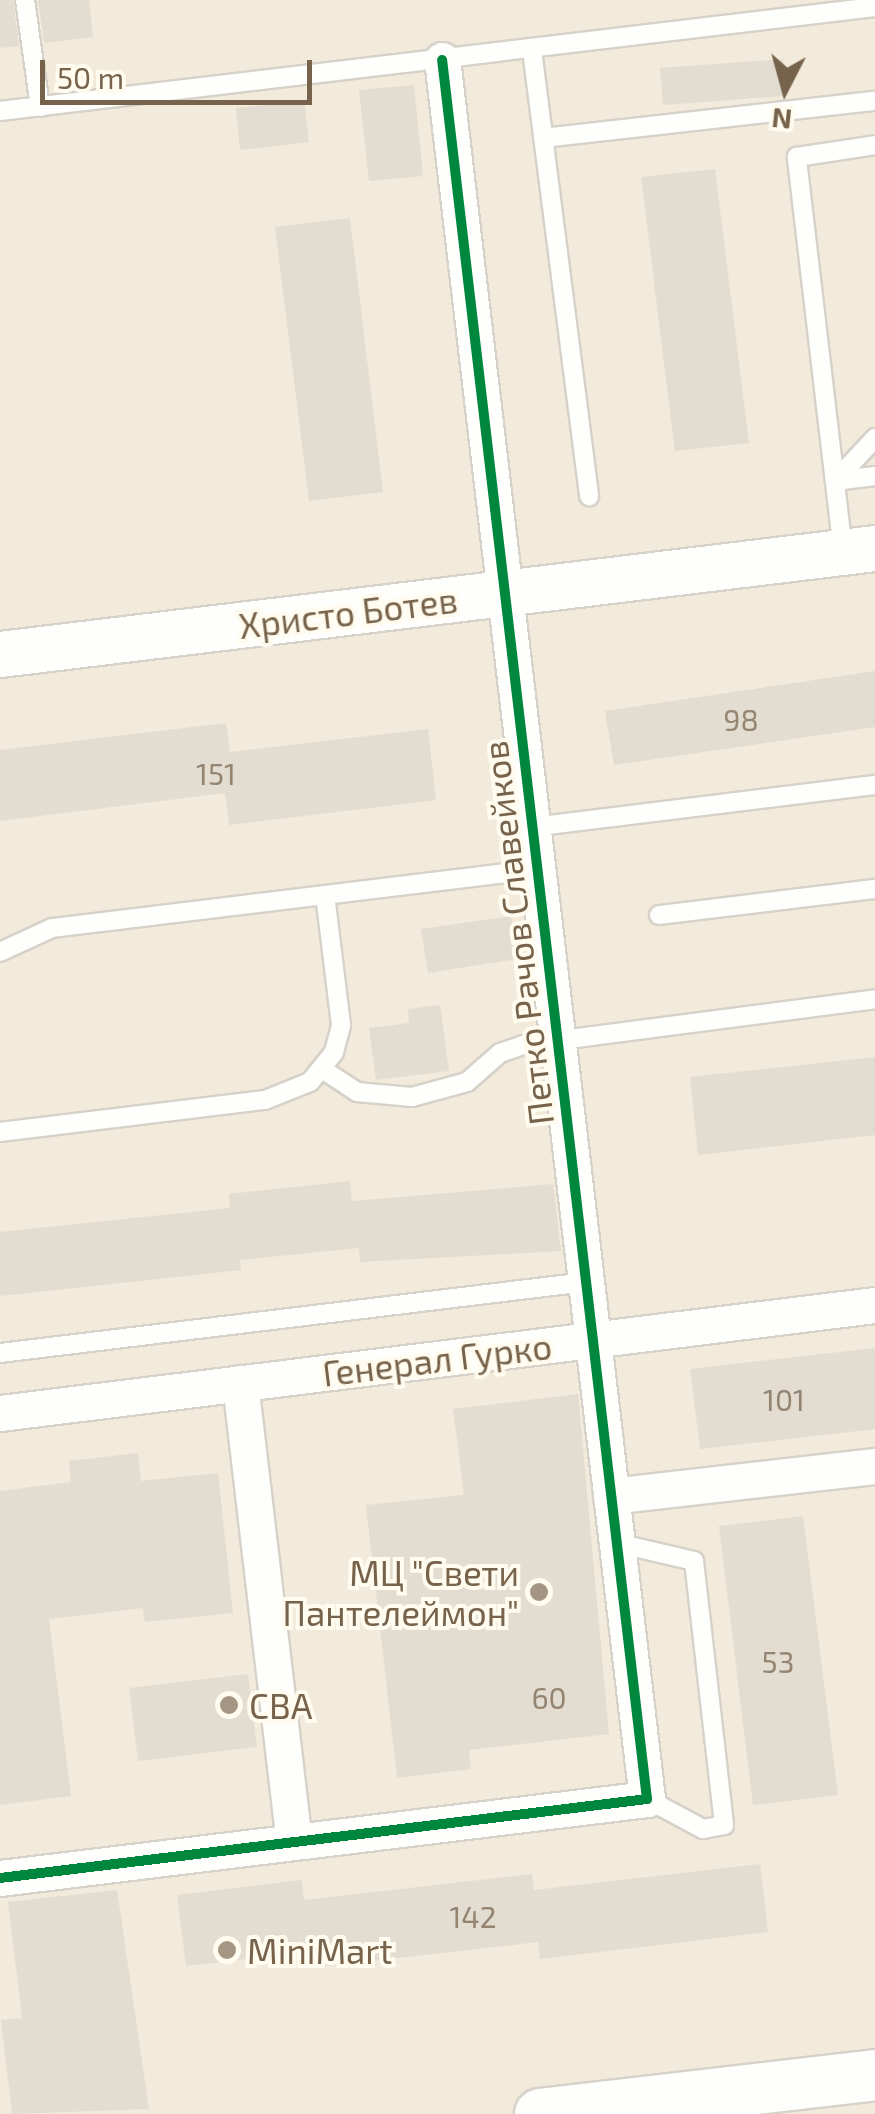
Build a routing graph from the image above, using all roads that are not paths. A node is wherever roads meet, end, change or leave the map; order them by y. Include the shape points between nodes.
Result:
1 (25, 0) edge
2 (875, 7) edge
3 (532, 50) junction
4 (442, 60) junction
5 (875, 100) edge
6 (40, 107) junction
7 (0, 111) edge
8 (543, 138) junction
9 (875, 145) edge
10 (875, 438) edge
11 (875, 476) edge
12 (835, 481) junction
13 (589, 496) dead end
14 (859, 550) edge
15 (505, 593) junction
16 (0, 654) edge
17 (875, 784) edge
18 (532, 827) junction
19 (538, 869) junction
20 (875, 889) edge
21 (325, 895) junction
22 (659, 915) dead end
23 (0, 952) edge
24 (875, 999) edge
25 (558, 1040) junction
26 (322, 1069) junction
27 (0, 1132) edge
28 (586, 1282) junction
29 (875, 1305) edge
30 (593, 1340) junction
31 (0, 1353) edge
32 (240, 1383) junction
33 (0, 1413) edge
34 (875, 1466) edge
35 (611, 1496) junction
36 (617, 1542) junction
37 (647, 1799) junction
38 (293, 1838) junction
39 (0, 1878) edge
40 (875, 2075) edge
41 (875, 2106) edge
42 (540, 2114) edge
43 (811, 2114) edge

1 - 6 lane
2 - 3 lane
3 - 4 lane
3 - 8 lane
4 - 6 lane
4 - 15 street, Петко Рачов Славейков
5 - 8 lane
6 - 7 lane
8 - 13 lane
9 - 12 lane via 796,157
10 - 12 lane
11 - 12 lane
12 - 14 lane
14 - 15 street, Христо Ботев
15 - 16 street, Христо Ботев
15 - 18 street, Петко Рачов Славейков
17 - 18 lane
18 - 19 street, Петко Рачов Славейков
19 - 21 lane
19 - 25 street, Петко Рачов Славейков
20 - 22 lane
21 - 23 lane via 38,930
21 - 26 lane via 341,1025
24 - 25 lane
25 - 26 lane via 500,1053 468,1082 412,1097 358,1092
25 - 28 street, Петко Рачов Славейков
26 - 27 lane via 293,1092 265,1100
28 - 30 street, Петко Рачов Славейков
28 - 31 lane
29 - 30 street, Генерал Гурко
30 - 32 street, Генерал Гурко
30 - 35 street, Петко Рачов Славейков
32 - 33 street, Генерал Гурко
32 - 38 street
34 - 35 street
35 - 36 street, Петко Рачов Славейков
36 - 37 street, Петко Рачов Славейков
36 - 37 lane via 694,1561 724,1825 703,1829
37 - 38 street
38 - 39 street
40 - 42 main road
41 - 43 main road

